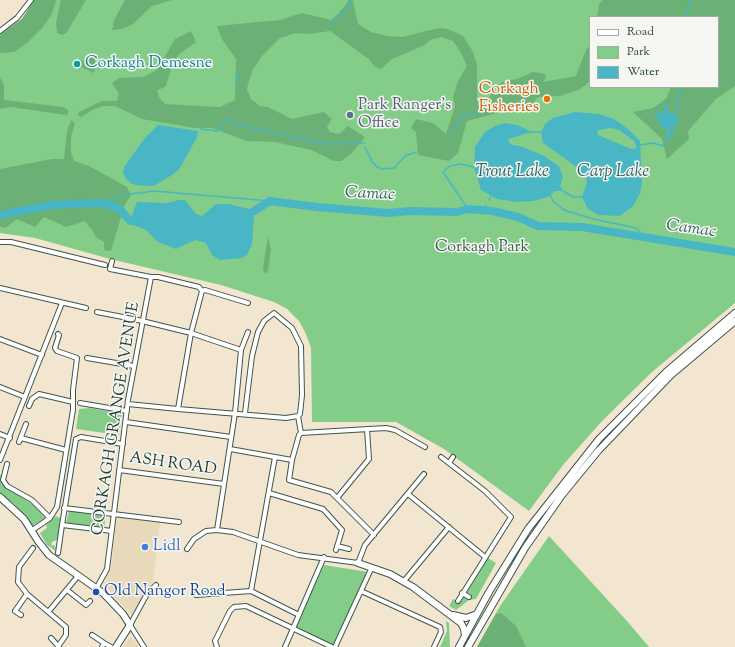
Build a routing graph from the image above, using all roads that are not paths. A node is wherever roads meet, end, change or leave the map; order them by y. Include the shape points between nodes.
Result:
1 (31, 0) edge
2 (0, 30) edge
3 (0, 242) edge
4 (112, 261) dead end
5 (105, 265) dead end
6 (151, 277) junction
7 (0, 288) edge
8 (202, 291) junction
9 (62, 303) junction
10 (248, 303) dead end
11 (86, 308) dead end
12 (98, 312) dead end
13 (735, 313) edge
14 (142, 321) junction
15 (735, 321) edge
16 (248, 332) dead end
17 (191, 333) junction
18 (58, 334) dead end
19 (0, 339) edge
20 (242, 350) junction
21 (42, 355) junction
22 (87, 358) dead end
23 (134, 366) junction
24 (0, 387) edge
25 (25, 397) junction
26 (73, 402) junction
27 (80, 403) dead end
28 (128, 404) junction
29 (30, 406) dead end
30 (178, 409) junction
31 (127, 412) junction
32 (235, 413) junction
33 (244, 413) junction
34 (298, 416) junction
35 (126, 422) junction
36 (26, 424) dead end
37 (367, 429) junction
38 (301, 433) junction
39 (0, 434) edge
40 (231, 437) junction
41 (10, 438) junction
42 (123, 444) junction
43 (425, 447) dead end
44 (230, 449) junction
45 (66, 450) junction
46 (275, 457) junction
47 (441, 457) dead end
48 (452, 457) dead end
49 (0, 460) edge
50 (292, 460) junction
51 (448, 463) junction
52 (8, 464) dead end
53 (119, 470) junction
54 (424, 474) dead end
55 (224, 484) junction
56 (269, 493) junction
57 (408, 494) junction
58 (0, 497) edge
59 (337, 498) junction
60 (64, 508) junction
61 (113, 514) junction
62 (50, 518) junction
63 (179, 522) dead end
64 (62, 525) junction
65 (449, 527) junction
66 (112, 530) junction
67 (217, 530) junction
68 (32, 531) junction
69 (374, 535) junction
70 (261, 542) junction
71 (32, 548) dead end
72 (187, 549) dead end
73 (349, 549) dead end
74 (58, 553) dead end
75 (324, 557) junction
76 (486, 557) junction
77 (358, 563) junction
78 (372, 567) junction
79 (78, 576) junction
80 (404, 581) junction
81 (156, 585) dead end
82 (96, 588) junction
83 (67, 590) junction
84 (361, 591) junction
85 (251, 592) junction
86 (462, 593) junction
87 (27, 594) junction
88 (196, 595) dead end
89 (469, 597) dead end
90 (458, 601) dead end
91 (90, 602) dead end
92 (49, 612) junction
93 (446, 612) junction
94 (477, 614) junction
95 (21, 615) dead end
96 (299, 615) junction
97 (130, 625) junction
98 (293, 628) junction
99 (92, 635) dead end
100 (465, 636) junction
101 (51, 638) dead end
102 (103, 645) edge
103 (216, 645) edge
104 (59, 646) edge
105 (111, 647) edge
106 (116, 647) edge
107 (144, 647) edge
108 (285, 647) edge
109 (332, 647) edge
110 (335, 647) edge
111 (434, 647) edge
112 (459, 647) edge
113 (468, 647) edge

1 - 2 street via 18,18
3 - 5 street via 11,242
4 - 6 street via 110,269
6 - 8 street via 199,288
6 - 14 street, CORKAGH GRANGE AVENUE
7 - 9 street
8 - 10 street
8 - 17 street
9 - 11 street
9 - 21 street
12 - 14 street
13 - 94 main road via 666,372 599,439 528,530
14 - 17 street
14 - 23 street, CORKAGH GRANGE AVENUE
15 - 113 main road via 671,375 598,451 562,495 525,548
16 - 20 street
17 - 20 street
17 - 30 street
18 - 26 street via 55,348 57,351 77,358
19 - 21 street
20 - 32 street
21 - 25 street
22 - 23 street
23 - 28 street, CORKAGH GRANGE AVENUE
24 - 25 street
25 - 41 street
26 - 29 street via 39,394 32,399
26 - 45 street
27 - 31 street
28 - 30 street
28 - 31 street, CORKAGH GRANGE AVENUE
30 - 32 street
31 - 35 street, CORKAGH GRANGE AVENUE
32 - 33 street
32 - 40 street
33 - 34 street via 286,418
33 - 34 street via 258,332 264,321 274,313 292,328 301,346 302,395
34 - 38 street
35 - 40 street
35 - 42 street, CORKAGH GRANGE AVENUE
36 - 45 street via 20,440
37 - 38 street
37 - 43 street via 390,428 421,442
37 - 59 street via 369,459
38 - 50 street
39 - 41 street
40 - 44 street
41 - 49 street
42 - 53 street, CORKAGH GRANGE AVENUE
42 - 60 street via 81,437 76,439
44 - 46 street
44 - 55 street
45 - 62 street via 57,507
46 - 50 street
46 - 56 street
47 - 51 street
48 - 51 street
50 - 59 street via 290,480 329,491
51 - 76 street via 510,514 511,519
52 - 62 street via 3,480 7,486 32,500
53 - 55 street, ASH ROAD
53 - 61 street, CORKAGH GRANGE AVENUE
54 - 57 street
55 - 67 street
56 - 70 street
56 - 73 street via 323,509 342,528 343,532 336,548
57 - 65 street
57 - 69 street
58 - 68 main road via 15,509
59 - 69 street
60 - 61 street
60 - 64 street
61 - 63 street
61 - 66 street, CORKAGH GRANGE AVENUE
62 - 68 street
64 - 66 street
64 - 74 street
65 - 76 street
65 - 80 street
66 - 82 street, CORKAGH GRANGE AVENUE via 106,572
67 - 70 street via 233,532
67 - 72 street via 206,530 194,539
68 - 79 main road via 48,555
69 - 77 street via 365,545
70 - 75 street via 298,555
70 - 85 street
71 - 87 street via 23,560 18,574 18,582
75 - 77 street
75 - 96 street
76 - 86 street
77 - 78 main road
78 - 80 main road
78 - 84 street
79 - 82 main road
79 - 83 street
80 - 93 main road
81 - 97 street via 145,598
82 - 97 main road via 112,602
83 - 91 street via 86,605
83 - 92 street
84 - 110 street
84 - 111 street via 440,627 441,632
85 - 88 street
85 - 96 street
86 - 89 street
86 - 90 street
87 - 92 street
87 - 95 street via 15,611
92 - 104 street via 66,627 66,635
93 - 94 main road via 462,618
93 - 100 main road via 461,623
94 - 100 main road
96 - 98 street
97 - 106 main road
97 - 107 street
98 - 103 street via 246,606 234,607
98 - 108 street
98 - 109 street
99 - 102 street
100 - 112 main road
101 - 104 street
102 - 105 street

